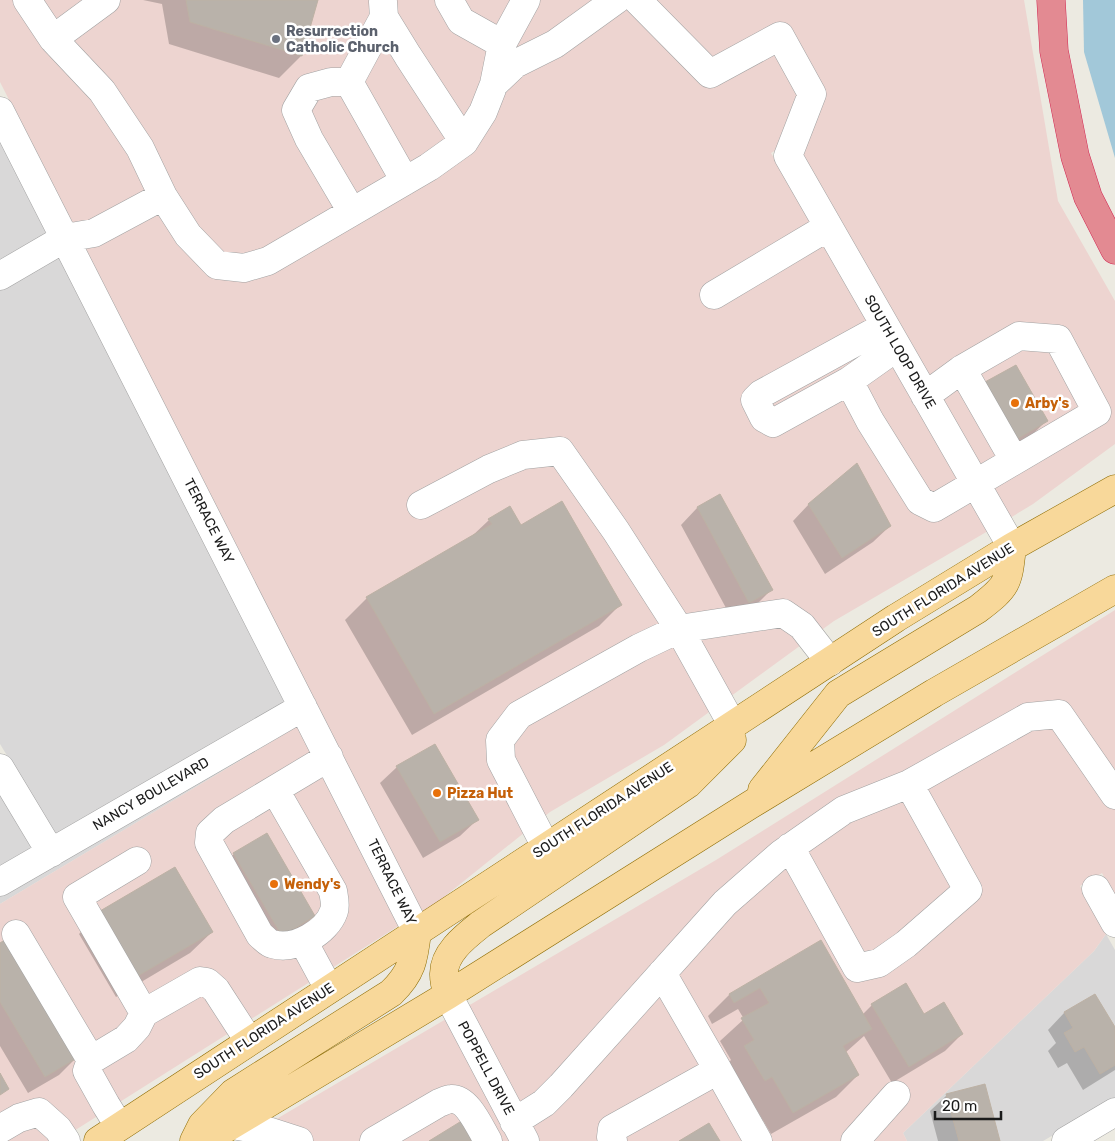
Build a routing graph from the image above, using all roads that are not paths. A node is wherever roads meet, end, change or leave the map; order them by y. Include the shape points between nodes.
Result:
1 (27, 0) edge
2 (106, 0) edge
3 (449, 0) edge
4 (526, 0) edge
5 (616, 0) edge
6 (637, 0) edge
7 (1051, 0) edge
8 (383, 8) edge
9 (53, 39) junction
10 (502, 44) junction
11 (349, 82) junction
12 (494, 84) junction
13 (0, 111) edge
14 (464, 142) junction
15 (406, 181) junction
16 (163, 196) junction
17 (352, 212) junction
18 (828, 227) junction
19 (65, 238) junction
20 (1115, 250) edge
21 (0, 276) edge
22 (714, 295) dead end
23 (891, 337) junction
24 (962, 369) junction
25 (849, 380) junction
26 (925, 396) junction
27 (1014, 460) junction
28 (975, 483) junction
29 (1115, 489) edge
30 (421, 505) dead end
31 (1012, 547) junction
32 (1115, 589) edge
33 (679, 629) junction
34 (830, 662) junction
35 (765, 704) junction
36 (303, 707) junction
37 (733, 726) junction
38 (329, 757) junction
39 (0, 768) edge
40 (909, 784) junction
41 (275, 790) junction
42 (1115, 795) edge
43 (750, 804) junction
44 (546, 847) junction
45 (790, 847) junction
46 (51, 852) junction
47 (137, 861) dead end
48 (0, 882) edge
49 (1096, 889) dead end
50 (1115, 923) edge
51 (417, 932) junction
52 (16, 934) dead end
53 (303, 941) junction
54 (662, 974) junction
55 (329, 989) junction
56 (448, 995) junction
57 (144, 1013) junction
58 (248, 1042) junction
59 (90, 1060) junction
60 (718, 1070) junction
61 (896, 1095) dead end
62 (1115, 1112) edge
63 (232, 1125) junction
64 (0, 1129) edge
65 (520, 1131) edge
66 (108, 1134) edge
67 (66, 1141) edge
68 (194, 1141) edge
69 (205, 1141) edge
70 (299, 1141) edge
71 (374, 1141) edge
72 (488, 1141) edge
73 (613, 1141) edge
74 (758, 1141) edge
75 (855, 1141) edge
76 (1066, 1141) edge

1 - 9 street
2 - 9 street
3 - 10 street via 461,21
4 - 10 street
5 - 12 street via 555,44 515,64
6 - 18 street, SOUTH LOOP DRIVE via 710,74 780,36 812,94 788,156
7 - 20 highway via 1054,51 1075,156 1088,197
8 - 11 street
8 - 14 street via 408,56
9 - 16 street via 102,91 140,148
10 - 12 street
11 - 15 street
11 - 17 street via 331,82 309,88 296,110 308,139
12 - 14 street via 483,112
13 - 19 street, TERRACE WAY
14 - 15 street
15 - 17 street
16 - 17 street via 188,235 218,265 244,268 268,261
16 - 19 street via 94,233
18 - 22 street
18 - 23 street, SOUTH LOOP DRIVE
19 - 21 street
19 - 36 street, TERRACE WAY
23 - 25 street
23 - 25 street via 761,394 754,400 764,418 773,423
23 - 26 street, SOUTH LOOP DRIVE
24 - 26 street
24 - 27 street
24 - 27 street via 1019,336 1058,339 1097,412
25 - 28 street via 870,421 920,501 934,508
26 - 28 street, SOUTH LOOP DRIVE
27 - 28 street
28 - 31 street, SOUTH LOOP DRIVE
29 - 31 main road, SOUTH FLORIDA AVENUE
30 - 33 street via 523,455 560,451
31 - 34 main road, SOUTH FLORIDA AVENUE
31 - 43 main road via 1009,575 997,595 838,694
32 - 43 main road
33 - 34 street via 783,613 802,626
33 - 37 street
33 - 44 street via 519,715 500,740 501,760
34 - 35 main road, SOUTH FLORIDA AVENUE
35 - 37 main road, SOUTH FLORIDA AVENUE
35 - 56 main road via 688,784 463,938 446,963 444,974
36 - 38 street, TERRACE WAY
36 - 46 street, NANCY BOULEVARD
37 - 44 main road, SOUTH FLORIDA AVENUE
38 - 41 street
38 - 51 street, TERRACE WAY
39 - 46 street
40 - 42 street via 1028,717 1059,714
40 - 45 street via 844,810
40 - 45 street via 968,890 879,963 857,968
41 - 53 street via 333,891 335,909 330,918
41 - 53 street via 224,820 210,833 209,843 260,934 271,944 289,946
43 - 56 main road
44 - 51 main road, SOUTH FLORIDA AVENUE
45 - 54 street via 725,903
46 - 48 street, NANCY BOULEVARD
47 - 57 street via 77,896
49 - 50 street
51 - 55 main road, SOUTH FLORIDA AVENUE
51 - 68 main road via 414,960 403,982 392,993 233,1093 202,1125
52 - 59 street
53 - 55 street
54 - 60 street
54 - 65 street
55 - 58 main road, SOUTH FLORIDA AVENUE
56 - 63 main road
56 - 65 street, POPPELL DRIVE
57 - 58 street via 200,981 207,982 216,990
57 - 59 street via 126,1039
58 - 66 main road, SOUTH FLORIDA AVENUE
59 - 66 street via 87,1070 106,1105
60 - 73 street via 612,1128
60 - 74 street
61 - 75 street
62 - 76 street
63 - 69 main road
63 - 70 street via 268,1131
64 - 67 street via 18,1118 39,1112
71 - 72 street via 450,1099 461,1101 469,1109

